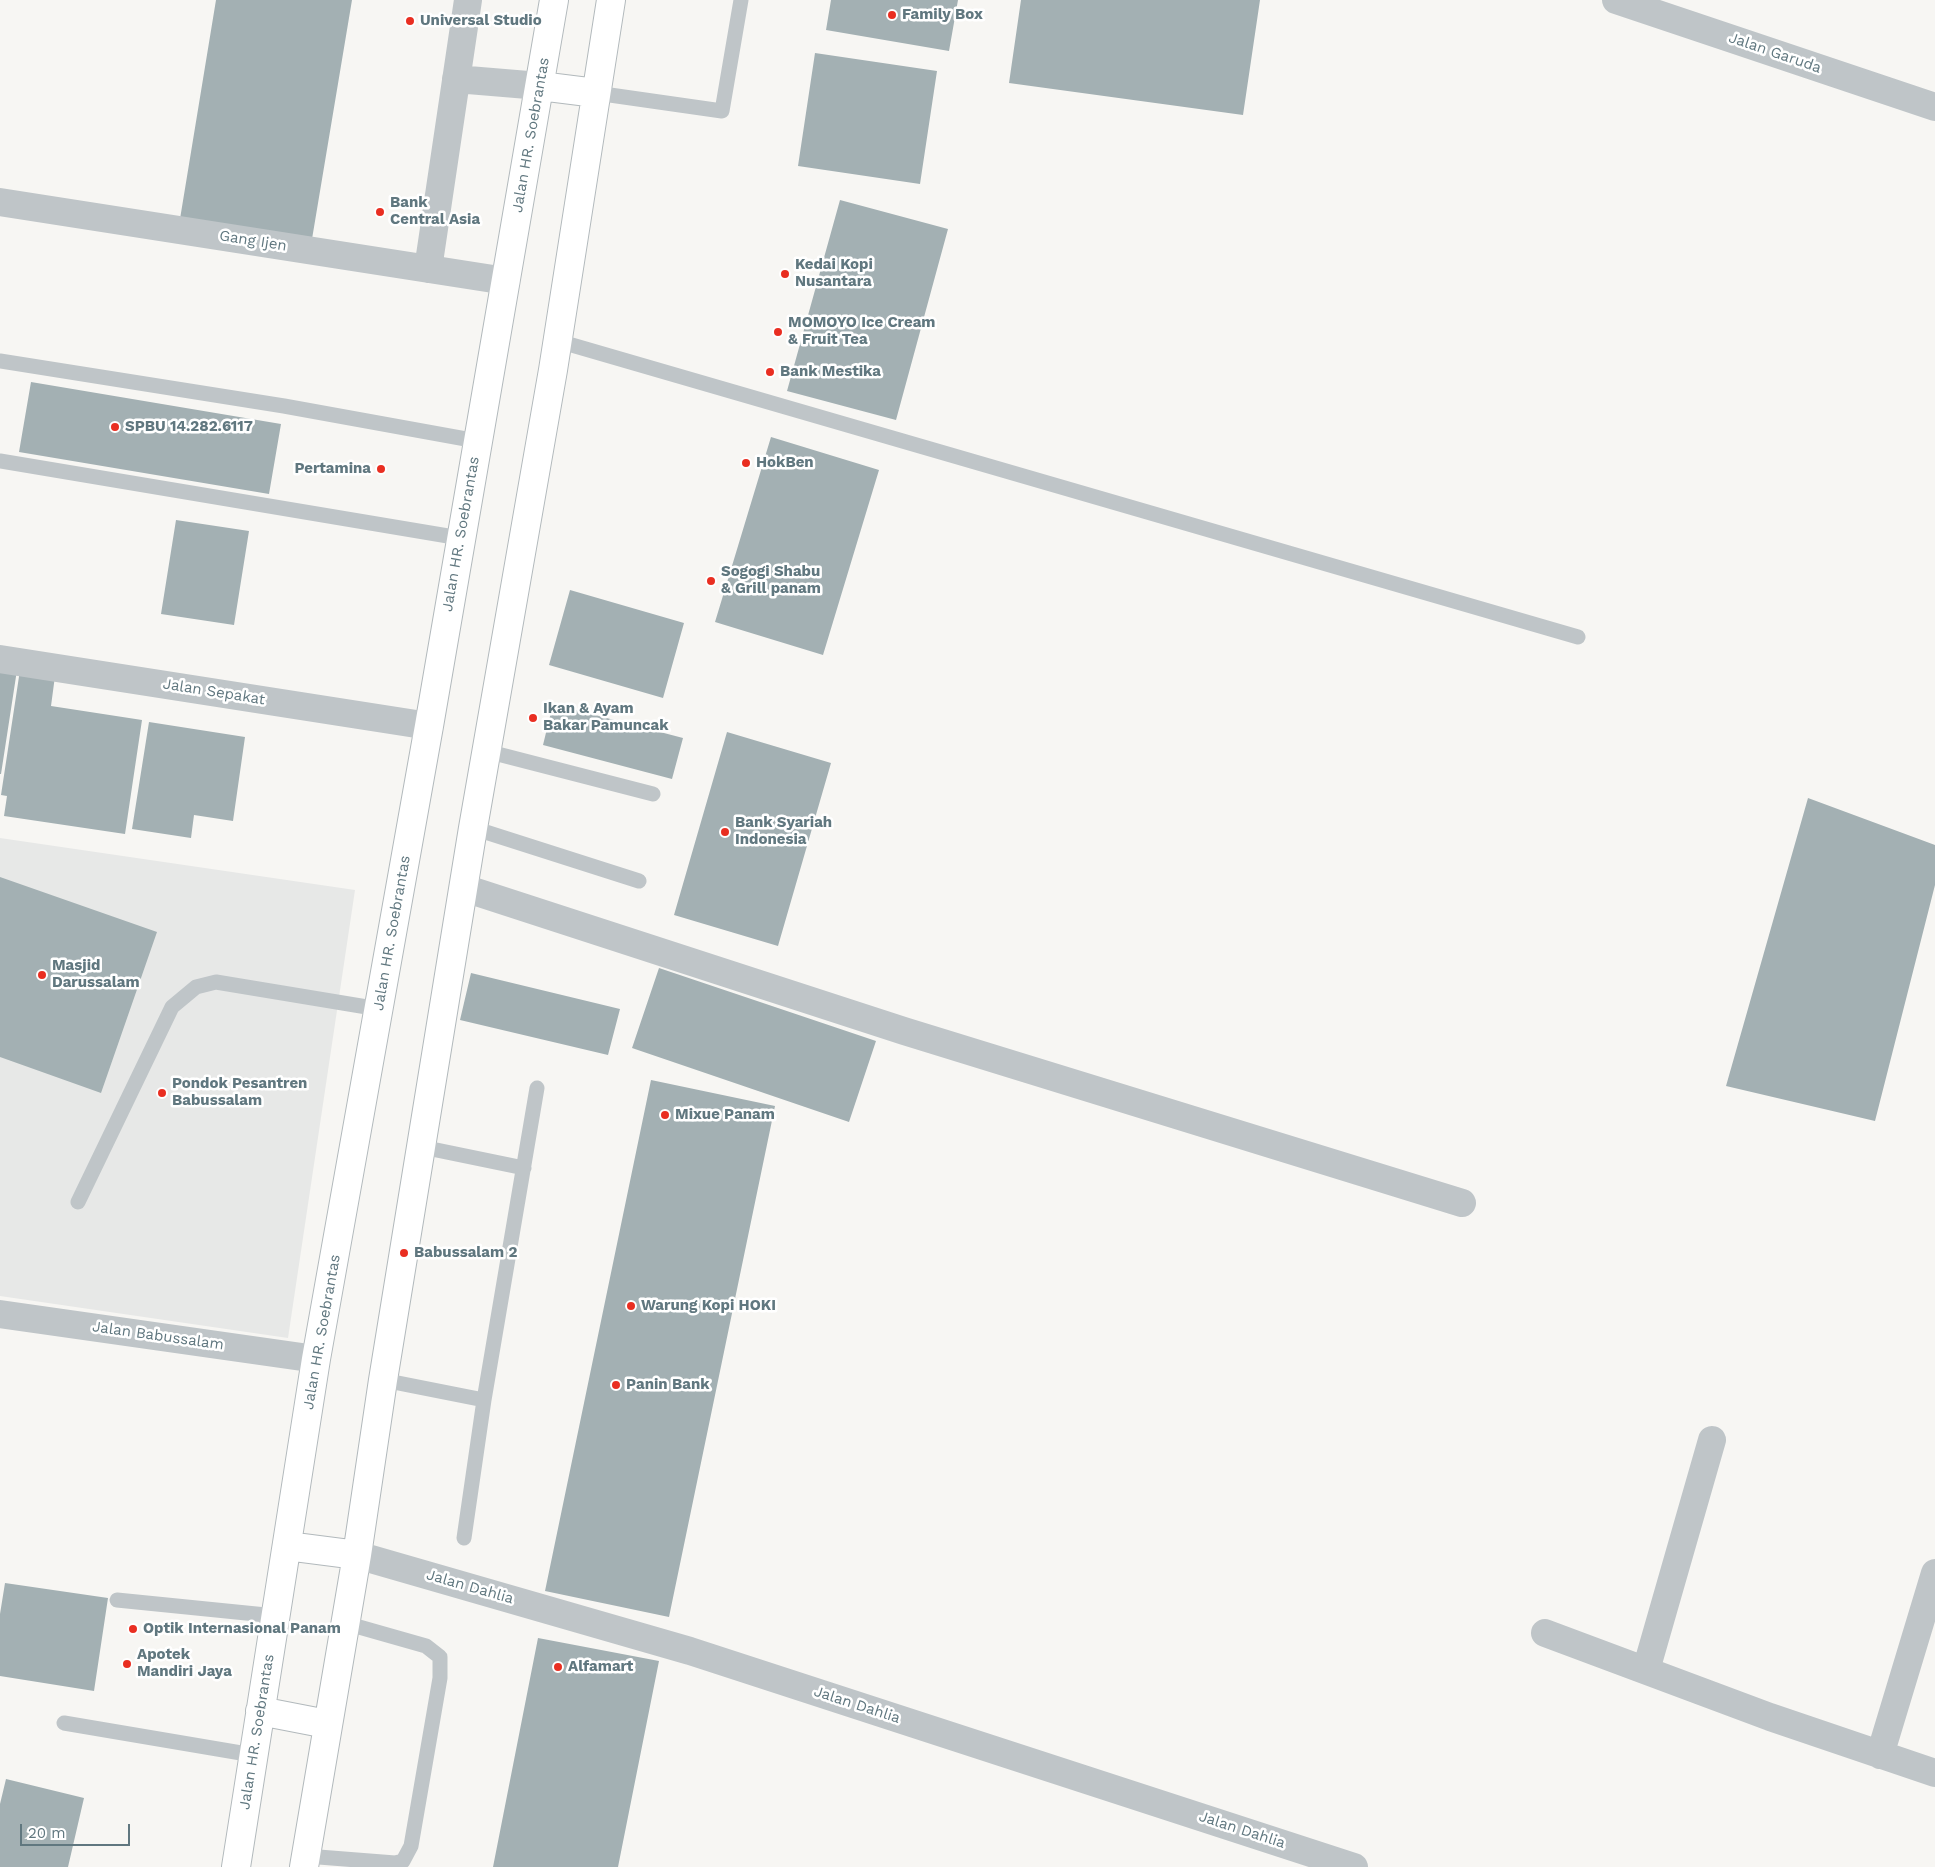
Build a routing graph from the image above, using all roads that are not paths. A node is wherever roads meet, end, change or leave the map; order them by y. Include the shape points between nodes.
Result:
1 (468, 0) edge
2 (554, 0) edge
3 (611, 0) edge
4 (741, 0) edge
5 (1616, 0) edge
6 (456, 79) junction
7 (540, 86) junction
8 (596, 93) junction
9 (1935, 107) edge
10 (0, 202) edge
11 (428, 269) junction
12 (506, 281) junction
13 (558, 341) junction
14 (0, 361) edge
15 (477, 441) junction
16 (0, 461) edge
17 (460, 538) junction
18 (1578, 637) dead end
19 (0, 658) edge
20 (429, 726) junction
21 (486, 751) junction
22 (653, 794) dead end
23 (473, 828) junction
24 (639, 881) dead end
25 (464, 888) junction
26 (379, 1010) junction
27 (538, 1088) dead end
28 (422, 1147) junction
29 (524, 1168) junction
30 (78, 1202) dead end
31 (1462, 1203) dead end
32 (0, 1314) edge
33 (316, 1359) junction
34 (383, 1380) junction
35 (484, 1400) junction
36 (1712, 1440) dead end
37 (464, 1538) dead end
38 (288, 1546) junction
39 (357, 1555) junction
40 (1935, 1573) edge
41 (117, 1600) dead end
42 (276, 1616) junction
43 (345, 1623) junction
44 (1545, 1633) dead end
45 (1646, 1670) junction
46 (260, 1711) junction
47 (64, 1723) dead end
48 (327, 1724) junction
49 (253, 1755) junction
50 (1880, 1755) junction
51 (1935, 1772) edge
52 (305, 1862) edge
53 (236, 1867) edge
54 (1354, 1867) edge

1 - 6 street
2 - 7 main road, Jalan HR. Soebrantas
3 - 8 main road
4 - 8 lane via 722,111
5 - 9 street, Jalan Garuda
6 - 7 street
6 - 11 street
7 - 8 main road
7 - 12 main road, Jalan HR. Soebrantas
8 - 13 main road
10 - 11 street, Gang Ijen
11 - 12 street, Gang Ijen
12 - 15 main road, Jalan HR. Soebrantas
13 - 18 lane
13 - 21 main road
14 - 15 lane via 284,406
15 - 17 main road, Jalan HR. Soebrantas
16 - 17 lane
17 - 20 main road, Jalan HR. Soebrantas
19 - 20 street, Jalan Sepakat
20 - 26 main road, Jalan HR. Soebrantas
21 - 22 lane
21 - 23 main road
23 - 24 lane
23 - 25 main road
25 - 28 main road
25 - 31 street via 904,1031
26 - 30 lane via 216,982 196,987 172,1007
26 - 33 main road, Jalan HR. Soebrantas
27 - 29 lane
28 - 29 lane
28 - 34 main road
29 - 35 lane
32 - 33 street, Jalan Babussalam
33 - 38 main road, Jalan HR. Soebrantas
34 - 35 lane
34 - 39 main road
35 - 37 lane
36 - 45 street
38 - 39 main road
38 - 42 main road, Jalan HR. Soebrantas
39 - 43 main road
39 - 54 street, Jalan Dahlia via 690,1651
40 - 50 street
41 - 42 lane
42 - 46 main road, Jalan HR. Soebrantas
43 - 48 main road
43 - 52 lane via 426,1646 440,1657 440,1678 411,1846 403,1861
44 - 45 street
45 - 50 street
46 - 48 main road
46 - 49 main road, Jalan HR. Soebrantas
47 - 49 lane
48 - 52 main road
49 - 53 main road, Jalan HR. Soebrantas
50 - 51 street

